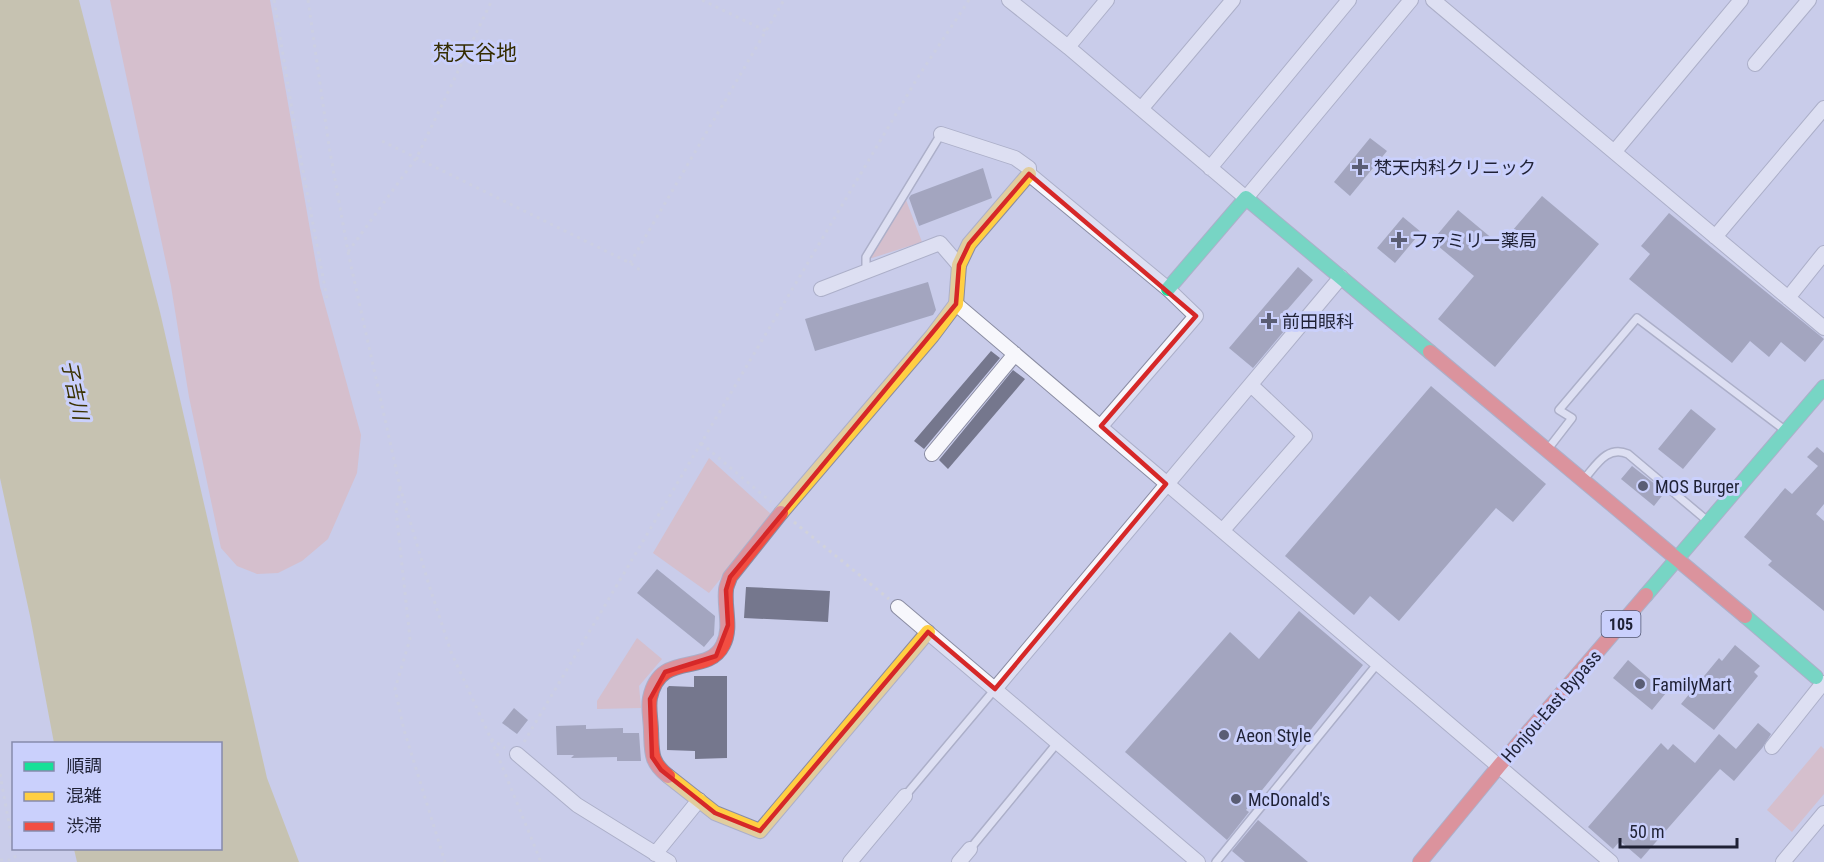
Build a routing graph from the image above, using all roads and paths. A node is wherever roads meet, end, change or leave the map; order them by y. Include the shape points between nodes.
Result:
1 (274, 0) edge
2 (308, 0) edge
3 (492, 0) edge
4 (702, 0) edge
5 (784, 0) edge
6 (969, 0) edge
7 (1009, 0) edge
8 (1107, 0) edge
9 (1233, 0) edge
10 (1349, 0) edge
11 (1411, 0) edge
12 (1433, 0) edge
13 (1741, 0) edge
14 (1809, 0) edge
15 (766, 31) junction
16 (1068, 47) junction
17 (1755, 64) dead end
18 (1824, 108) edge
19 (1141, 109) junction
20 (941, 134) joint
21 (382, 141) dead end
22 (1615, 151) junction
23 (417, 157) junction
24 (1210, 168) junction
25 (1029, 174) junction
26 (1246, 198) junction
27 (1715, 237) junction
28 (348, 252) junction
29 (1824, 253) edge
30 (630, 263) junction
31 (959, 265) junction
32 (866, 271) junction
33 (643, 272) dead end
34 (1341, 277) junction
35 (821, 289) dead end
36 (1168, 289) junction
37 (1788, 298) junction
38 (327, 299) dead end
39 (956, 304) junction
40 (1824, 328) edge
41 (1015, 354) junction
42 (1251, 385) junction
43 (1824, 387) edge
44 (1101, 426) junction
45 (1787, 431) junction
46 (701, 443) junction
47 (1547, 450) junction
48 (932, 454) dead end
49 (1584, 480) junction
50 (1166, 484) junction
51 (400, 487) junction
52 (782, 512) junction
53 (1709, 522) junction
54 (1223, 530) junction
55 (1677, 559) junction
56 (898, 607) joint
57 (928, 632) junction
58 (1378, 663) junction
59 (1821, 681) edge
60 (995, 688) junction
61 (1058, 742) junction
62 (1772, 747) dead end
63 (517, 754) joint
64 (1499, 766) junction
65 (0, 774) edge
66 (905, 796) joint
67 (699, 800) junction
68 (1824, 813) edge
69 (12, 839) edge
70 (970, 849) joint
71 (655, 854) junction
72 (0, 860) edge
73 (16, 861) edge
74 (445, 862) edge
75 (542, 862) edge
76 (669, 862) edge
77 (850, 862) edge
78 (959, 862) edge
79 (1198, 862) edge
80 (1216, 862) edge
81 (1420, 862) edge
82 (1611, 862) edge
83 (1783, 862) edge

1 - 38 path
2 - 28 path via 328,146
3 - 23 path
4 - 15 path
5 - 15 path
6 - 46 path via 918,77
7 - 16 street
8 - 16 street
9 - 19 street
10 - 24 street
11 - 26 street
12 - 22 street
13 - 22 street
14 - 17 street
15 - 30 path
16 - 19 street
18 - 27 street
19 - 24 street
20 - 25 street via 1015,158 1029,168
20 - 32 lane via 866,257
21 - 23 path
22 - 27 street
23 - 28 path
23 - 30 path
24 - 26 street
25 - 31 main road via 969,244
25 - 36 street
26 - 34 main road
26 - 36 main road
27 - 37 street
28 - 51 path
29 - 37 street
30 - 33 path
31 - 32 street via 940,243
31 - 39 main road
32 - 35 street
34 - 42 street
34 - 47 main road
36 - 44 street via 1196,316
37 - 40 street
39 - 41 street
39 - 52 main road
41 - 44 street
41 - 48 street
42 - 50 street
42 - 54 street via 1305,436
43 - 45 main road, Honjou-East Bypass / 105
44 - 50 street
45 - 47 lane via 1637,318 1559,410 1572,418
45 - 53 main road, Honjou-East Bypass / 105
46 - 52 path
46 - 63 path
47 - 49 main road
49 - 53 lane via 1603,458 1615,451 1628,454
49 - 55 main road
50 - 54 street
50 - 60 street
51 - 74 path via 396,510 410,639 395,689
51 - 75 path via 451,651
52 - 56 path
52 - 67 main road via 730,577 726,590 728,625 724,644 716,656 665,672 650,699 652,757 661,770
53 - 55 main road, Honjou-East Bypass / 105
54 - 58 street
55 - 59 main road
55 - 64 main road, Honjou-East Bypass / 105
56 - 57 street
57 - 60 street
57 - 67 main road via 760,831 715,813
58 - 64 street
58 - 80 lane
59 - 62 street
60 - 61 street
60 - 66 lane
61 - 70 lane
61 - 79 street
63 - 71 street via 577,806
64 - 81 main road, Honjou-East Bypass / 105
64 - 82 street
65 - 69 path
66 - 77 street
67 - 71 street
68 - 83 street
70 - 78 street
71 - 76 street
72 - 73 path

